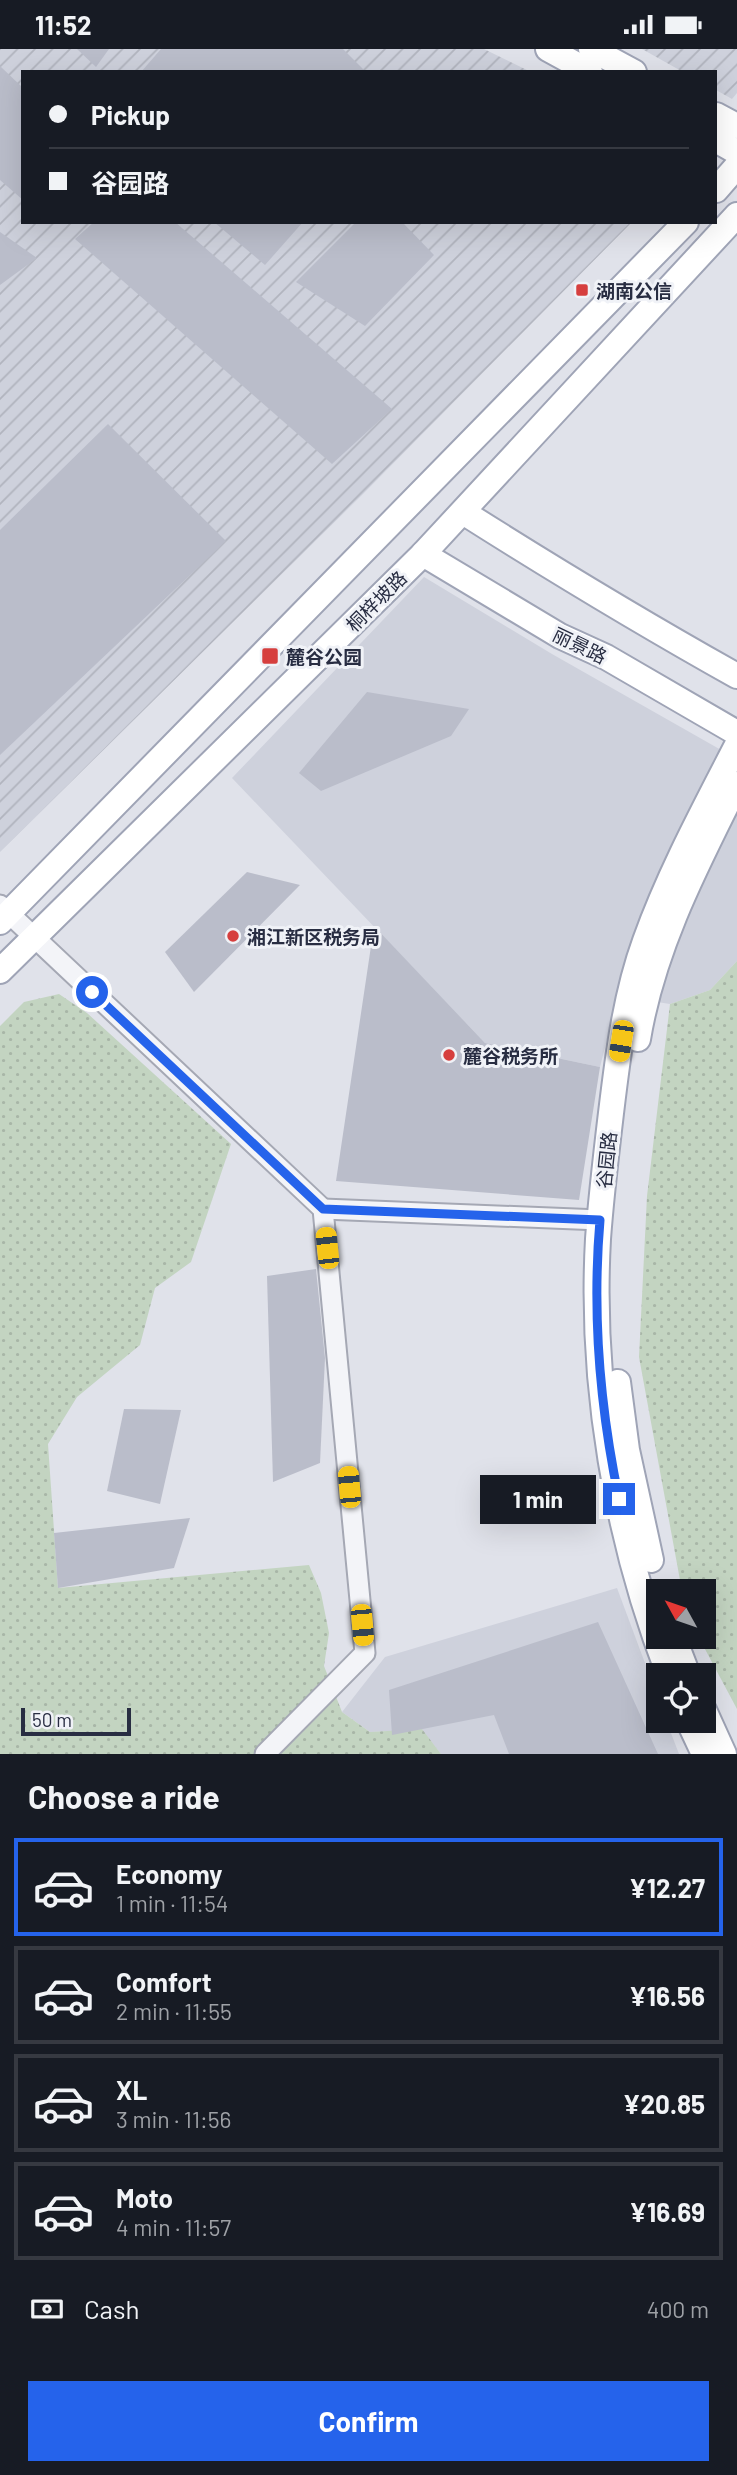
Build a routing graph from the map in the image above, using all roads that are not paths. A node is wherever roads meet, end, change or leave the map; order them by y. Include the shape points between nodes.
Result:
1 (548, 49) edge
2 (591, 49) edge
3 (586, 70) edge
4 (630, 70) edge
5 (717, 116) edge
6 (737, 126) edge
7 (717, 141) edge
8 (737, 152) edge
9 (737, 166) edge
10 (717, 189) edge
11 (737, 215) edge
12 (684, 224) edge
13 (464, 512) junction
14 (424, 554) junction
15 (737, 676) edge
16 (737, 733) edge
17 (737, 745) edge
18 (737, 784) edge
19 (3, 913) edge
20 (34, 938) junction
21 (0, 971) edge
22 (323, 1209) junction
23 (600, 1220) junction
24 (656, 1579) edge
25 (666, 1663) edge
26 (694, 1733) edge
27 (714, 1733) edge
28 (265, 1754) edge
29 (704, 1754) edge
30 (724, 1754) edge

1 - 3 main road
2 - 4 main road
5 - 6 main road
7 - 8 main road
9 - 10 main road
11 - 13 main road, 桐梓坡路
12 - 19 main road
13 - 14 main road, 桐梓坡路
13 - 15 main road via 615,607
14 - 16 main road, 丽景路 via 560,636 606,657
14 - 20 main road, 桐梓坡路
17 - 23 main road, 谷园路 via 666,890 634,977 615,1083
18 - 24 main road, 谷园路 via 682,898 652,981 633,1068 620,1182 614,1299 618,1391
19 - 20 street
20 - 21 main road, 桐梓坡路
20 - 22 street
22 - 23 street
22 - 28 street via 365,1653
23 - 25 main road, 谷园路 via 597,1297 610,1455 641,1590
26 - 29 main road
27 - 30 main road

